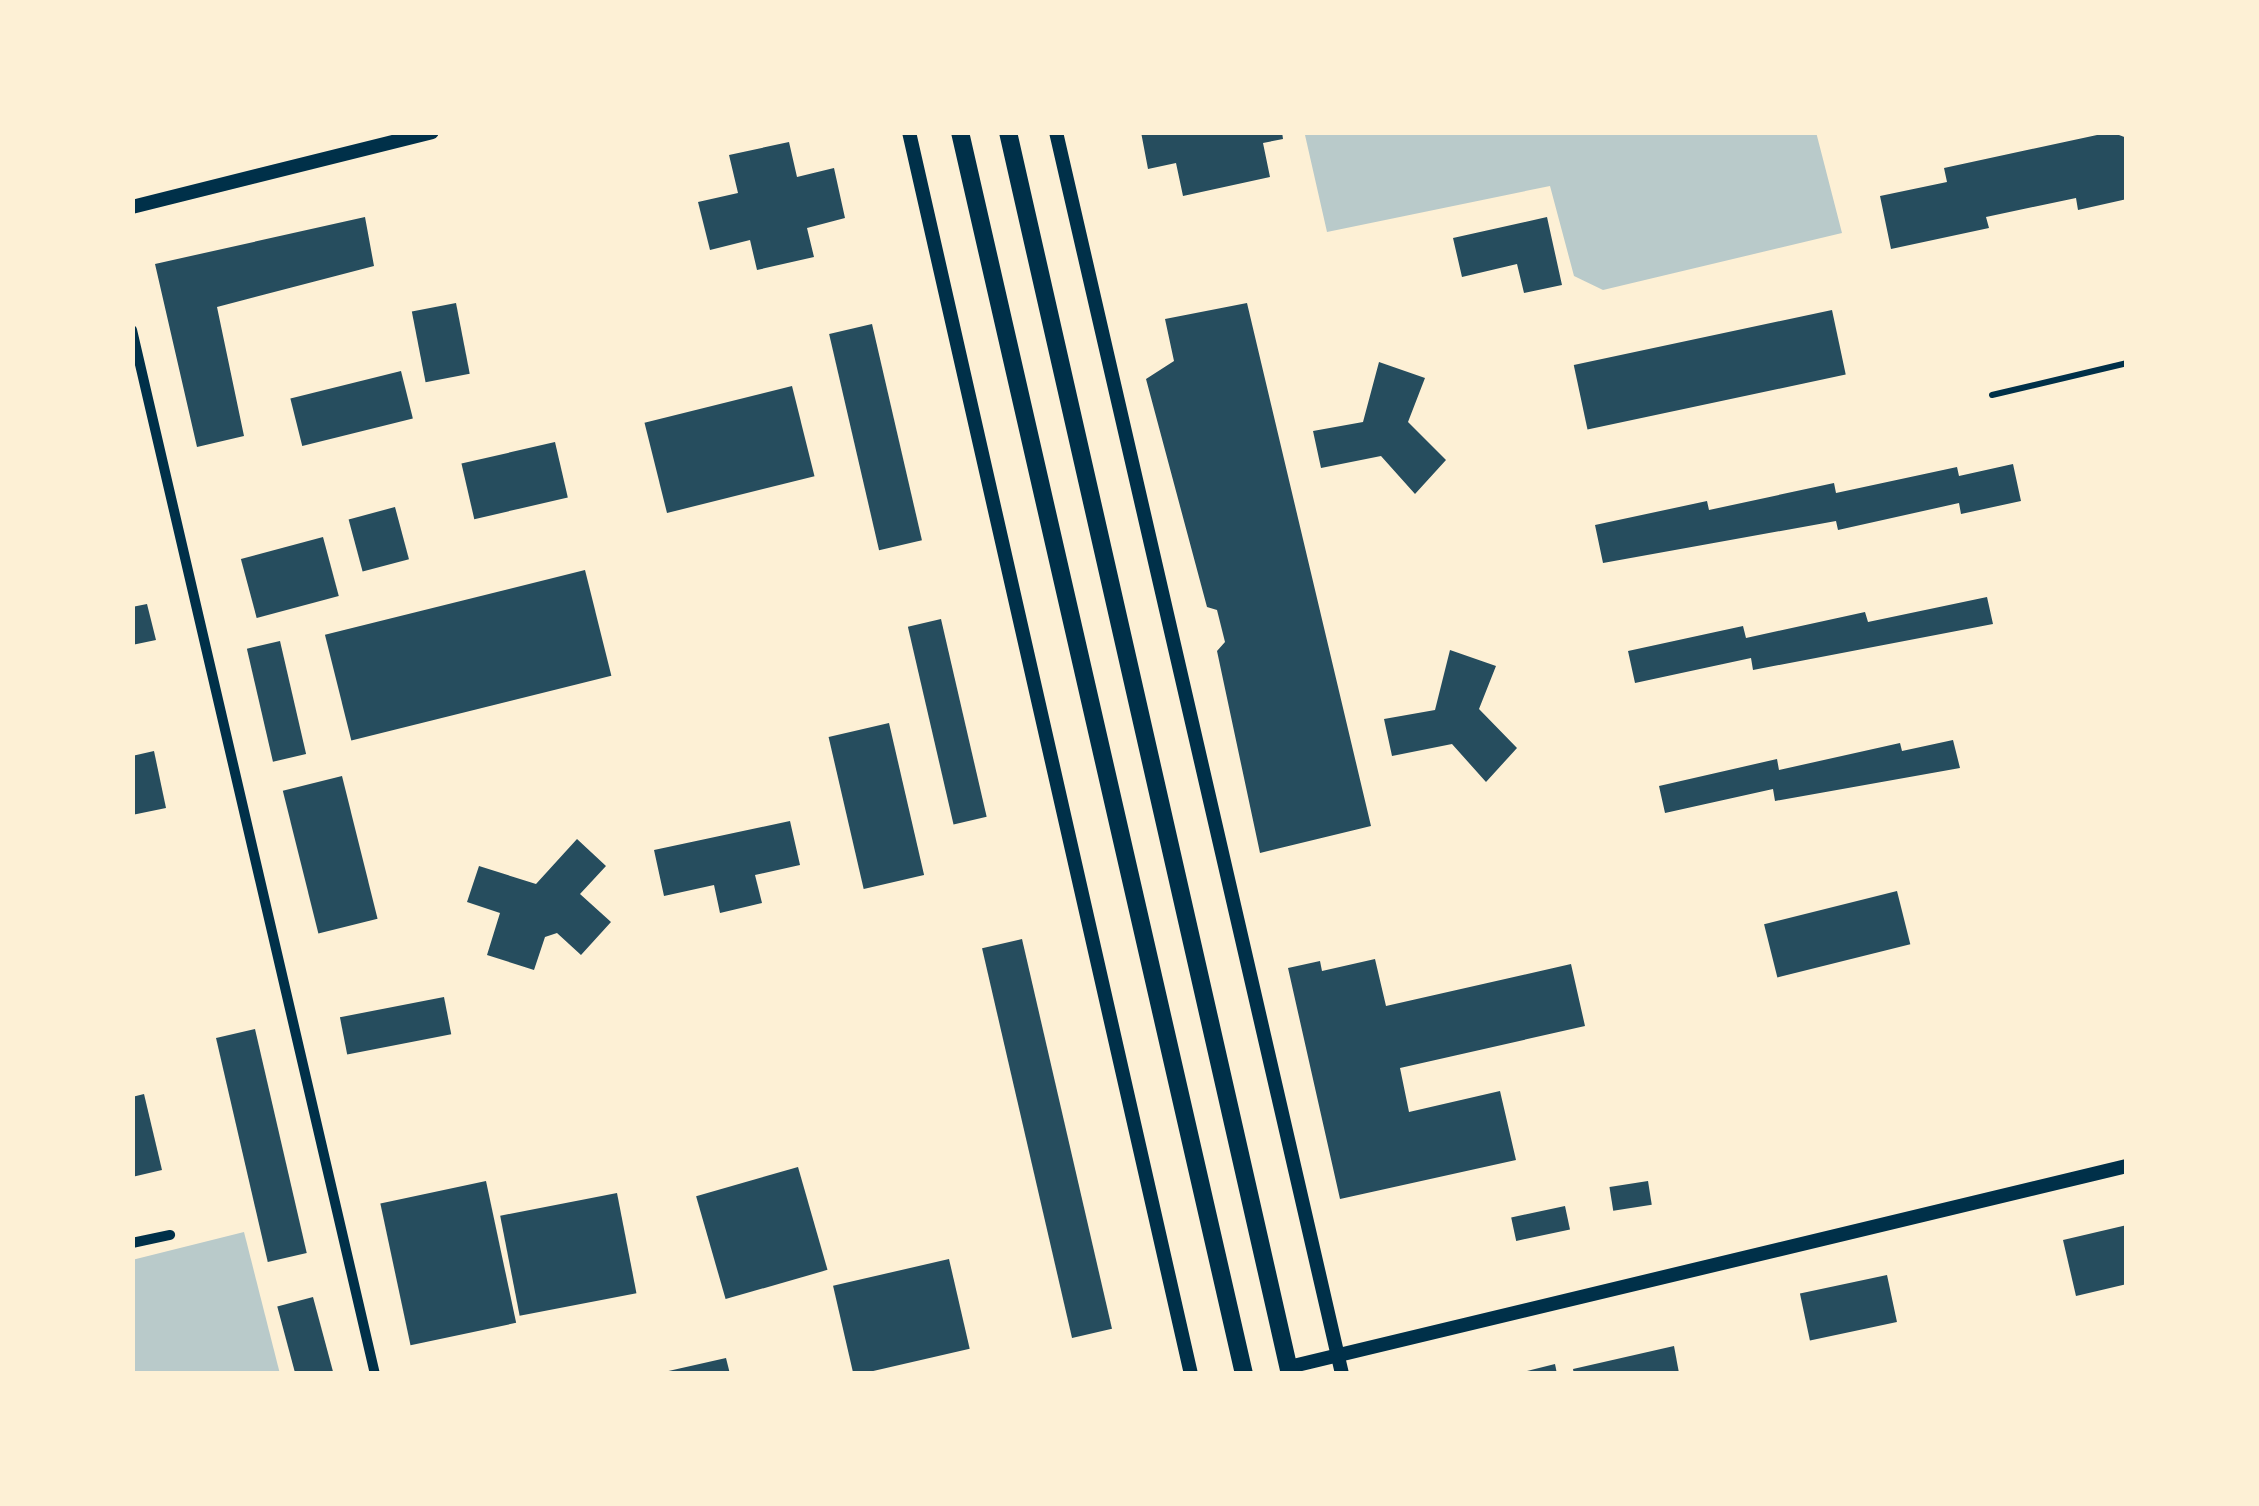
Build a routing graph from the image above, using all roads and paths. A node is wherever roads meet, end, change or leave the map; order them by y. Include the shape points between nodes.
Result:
1 (432, 132) edge
2 (909, 132) edge
3 (961, 132) edge
4 (1008, 132) edge
5 (1056, 132) edge
6 (132, 207) edge
7 (132, 329) edge
8 (2127, 363) edge
9 (1992, 394) dead end
10 (2127, 1166) edge
11 (170, 1234) dead end
12 (132, 1243) edge
13 (1337, 1356) junction
14 (1290, 1371) edge
15 (1240, 1373) edge
16 (375, 1374) edge
17 (1191, 1374) edge
18 (1342, 1374) edge

1 - 6 street
2 - 17 street
3 - 15 main road
4 - 14 main road
5 - 13 street
7 - 16 street
8 - 9 lane
10 - 13 street
11 - 12 street
13 - 14 street
13 - 18 street

